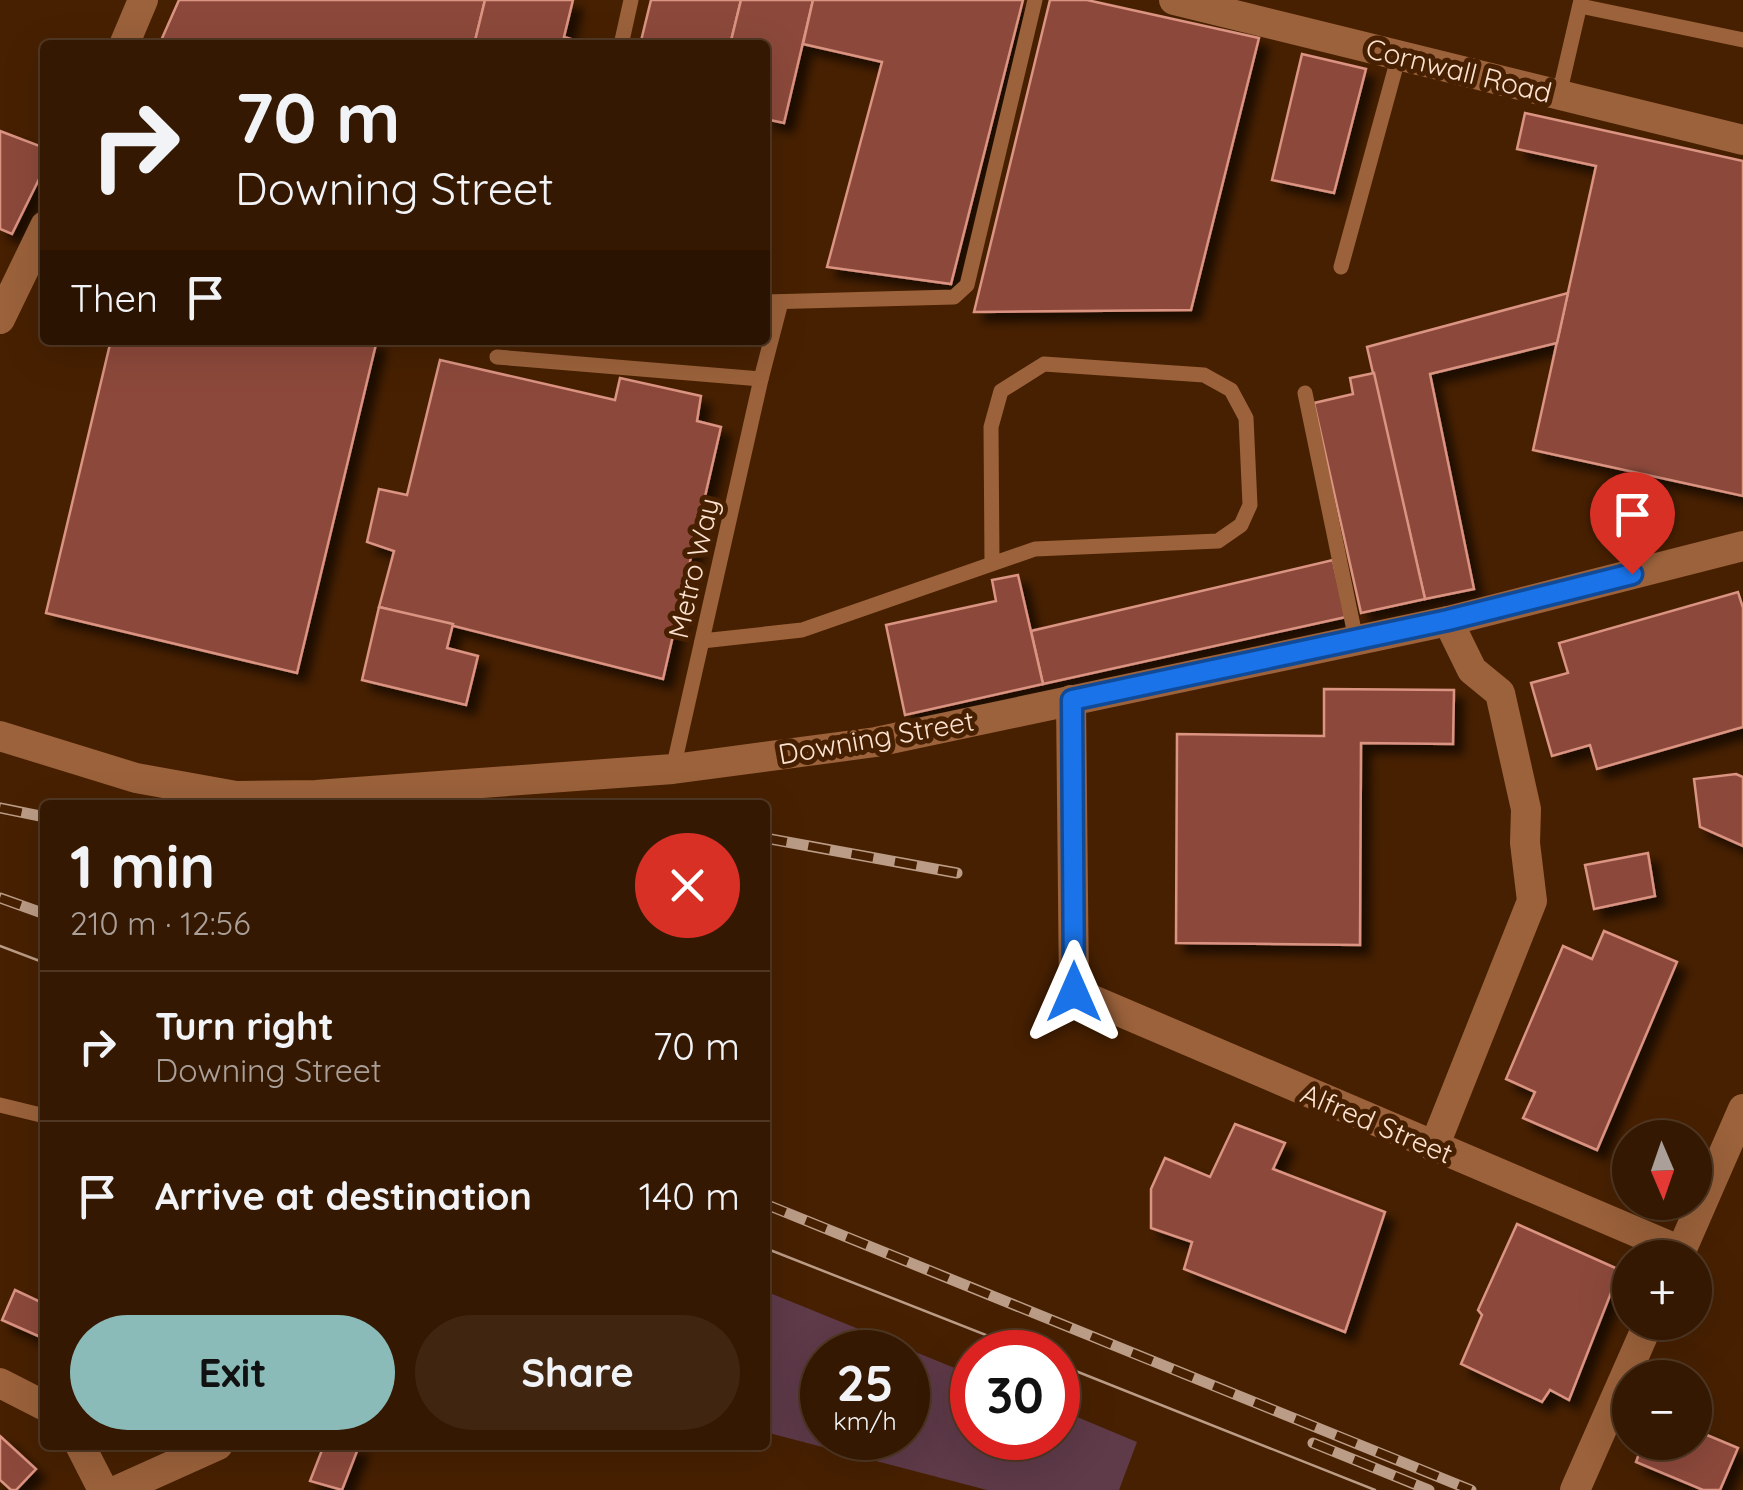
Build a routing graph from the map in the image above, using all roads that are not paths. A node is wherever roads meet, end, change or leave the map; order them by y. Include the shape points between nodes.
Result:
1 (143, 0) edge
2 (631, 0) edge
3 (1036, 0) edge
4 (1174, 0) edge
5 (1580, 3) edge
6 (126, 40) edge
7 (622, 40) edge
8 (1743, 40) edge
9 (1399, 55) junction
10 (1560, 94) junction
11 (1743, 140) edge
12 (40, 236) edge
13 (1340, 267) dead end
14 (773, 302) edge
15 (0, 319) edge
16 (766, 345) edge
17 (497, 358) dead end
18 (761, 379) junction
19 (1305, 393) dead end
20 (1743, 546) edge
21 (992, 562) junction
22 (1448, 620) junction
23 (1356, 640) junction
24 (702, 642) junction
25 (1072, 700) junction
26 (0, 736) edge
27 (672, 769) junction
28 (0, 1106) edge
29 (1743, 1109) edge
30 (40, 1115) edge
31 (1434, 1148) junction
32 (1648, 1240) edge
33 (1686, 1240) edge
34 (1641, 1340) edge
35 (0, 1383) edge
36 (40, 1403) edge
37 (83, 1450) edge
38 (207, 1450) edge
39 (103, 1490) edge
40 (118, 1490) edge
41 (1576, 1490) edge

1 - 6 street
2 - 7 lane
3 - 14 lane via 967,285 954,298
4 - 9 street, Cornwall Road
5 - 8 lane
5 - 10 lane
9 - 10 street, Cornwall Road
9 - 13 lane
10 - 11 street, Cornwall Road
12 - 15 street
16 - 18 lane, Metro Way
17 - 18 lane
18 - 24 lane, Metro Way
19 - 23 lane
20 - 22 street, Downing Street
21 - 21 lane via 990,427 1001,391 1044,364 1204,376 1231,390 1246,418 1250,505 1241,525 1218,541 1034,548
21 - 24 lane via 802,630
22 - 23 street, Downing Street
22 - 31 street via 1472,670 1500,693 1526,810 1532,901
23 - 25 street, Downing Street
24 - 27 lane, Metro Way
25 - 27 street, Downing Street via 876,742
25 - 31 street, Alfred Street via 1074,992
26 - 27 street, Downing Street via 136,778 236,796 316,795 496,770
28 - 30 lane
29 - 33 street
31 - 32 street, Alfred Street
34 - 41 street
35 - 36 street
37 - 39 street
38 - 40 street

